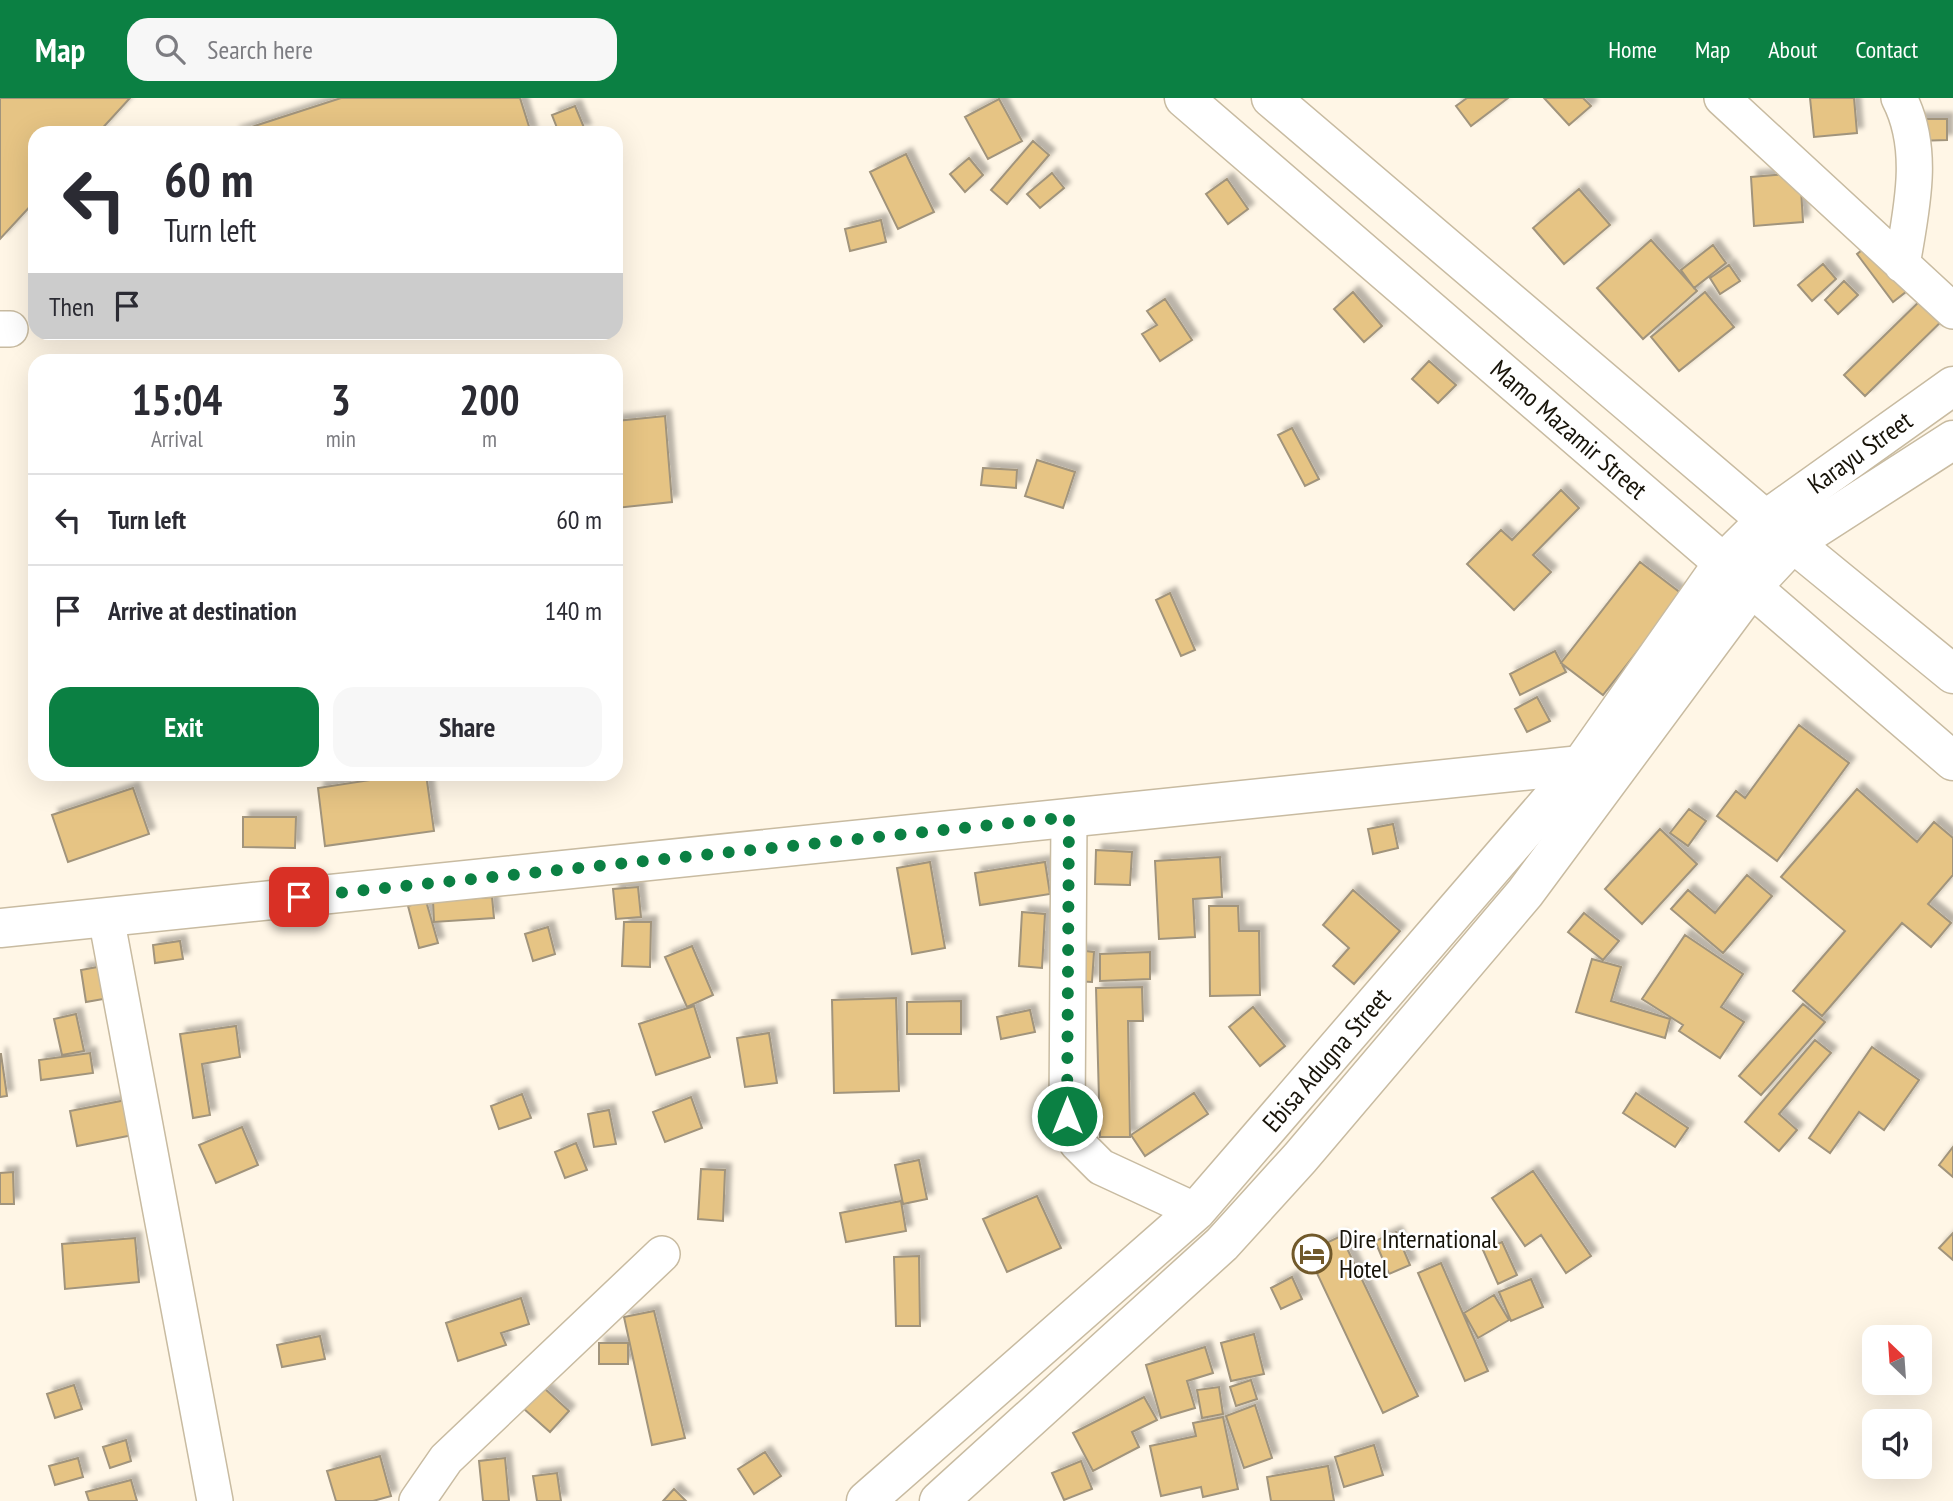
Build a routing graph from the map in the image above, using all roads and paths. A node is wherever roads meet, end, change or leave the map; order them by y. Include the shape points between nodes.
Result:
1 (1184, 98) edge
2 (1271, 98) edge
3 (1722, 98) edge
4 (1899, 98) edge
5 (1902, 265) junction
6 (1953, 311) edge
7 (1953, 386) edge
8 (1953, 440) edge
9 (1780, 530) junction
10 (1723, 562) junction
11 (1751, 588) junction
12 (1950, 665) edge
13 (1953, 761) edge
14 (1581, 765) junction
15 (1069, 817) junction
16 (106, 917) junction
17 (0, 928) edge
18 (1196, 1211) junction
19 (662, 1254) dead end
20 (215, 1501) edge
21 (418, 1501) edge
22 (866, 1501) edge
23 (939, 1501) edge

1 - 10 main road, Mamo Mazamir Street
2 - 9 main road
3 - 5 street
4 - 5 street via 1907,112 1916,174
5 - 6 street
7 - 9 main road, Karayu Street
8 - 9 main road, Karayu Street
9 - 10 main road, Ebisa Adugna Street
9 - 11 main road, Ebisa Adugna Street
9 - 12 main road
10 - 11 main road, Mamo Mazamir Street
10 - 14 main road, Ebisa Adugna Street
11 - 13 main road, Mamo Mazamir Street
11 - 23 main road, Ebisa Adugna Street via 1525,893 1300,1158 1222,1244
14 - 15 main road
14 - 18 main road, Ebisa Adugna Street
15 - 16 main road
15 - 18 street via 1067,1116 1077,1143 1101,1167
16 - 17 main road
16 - 20 street
18 - 22 main road, Ebisa Adugna Street
19 - 21 street via 446,1459

